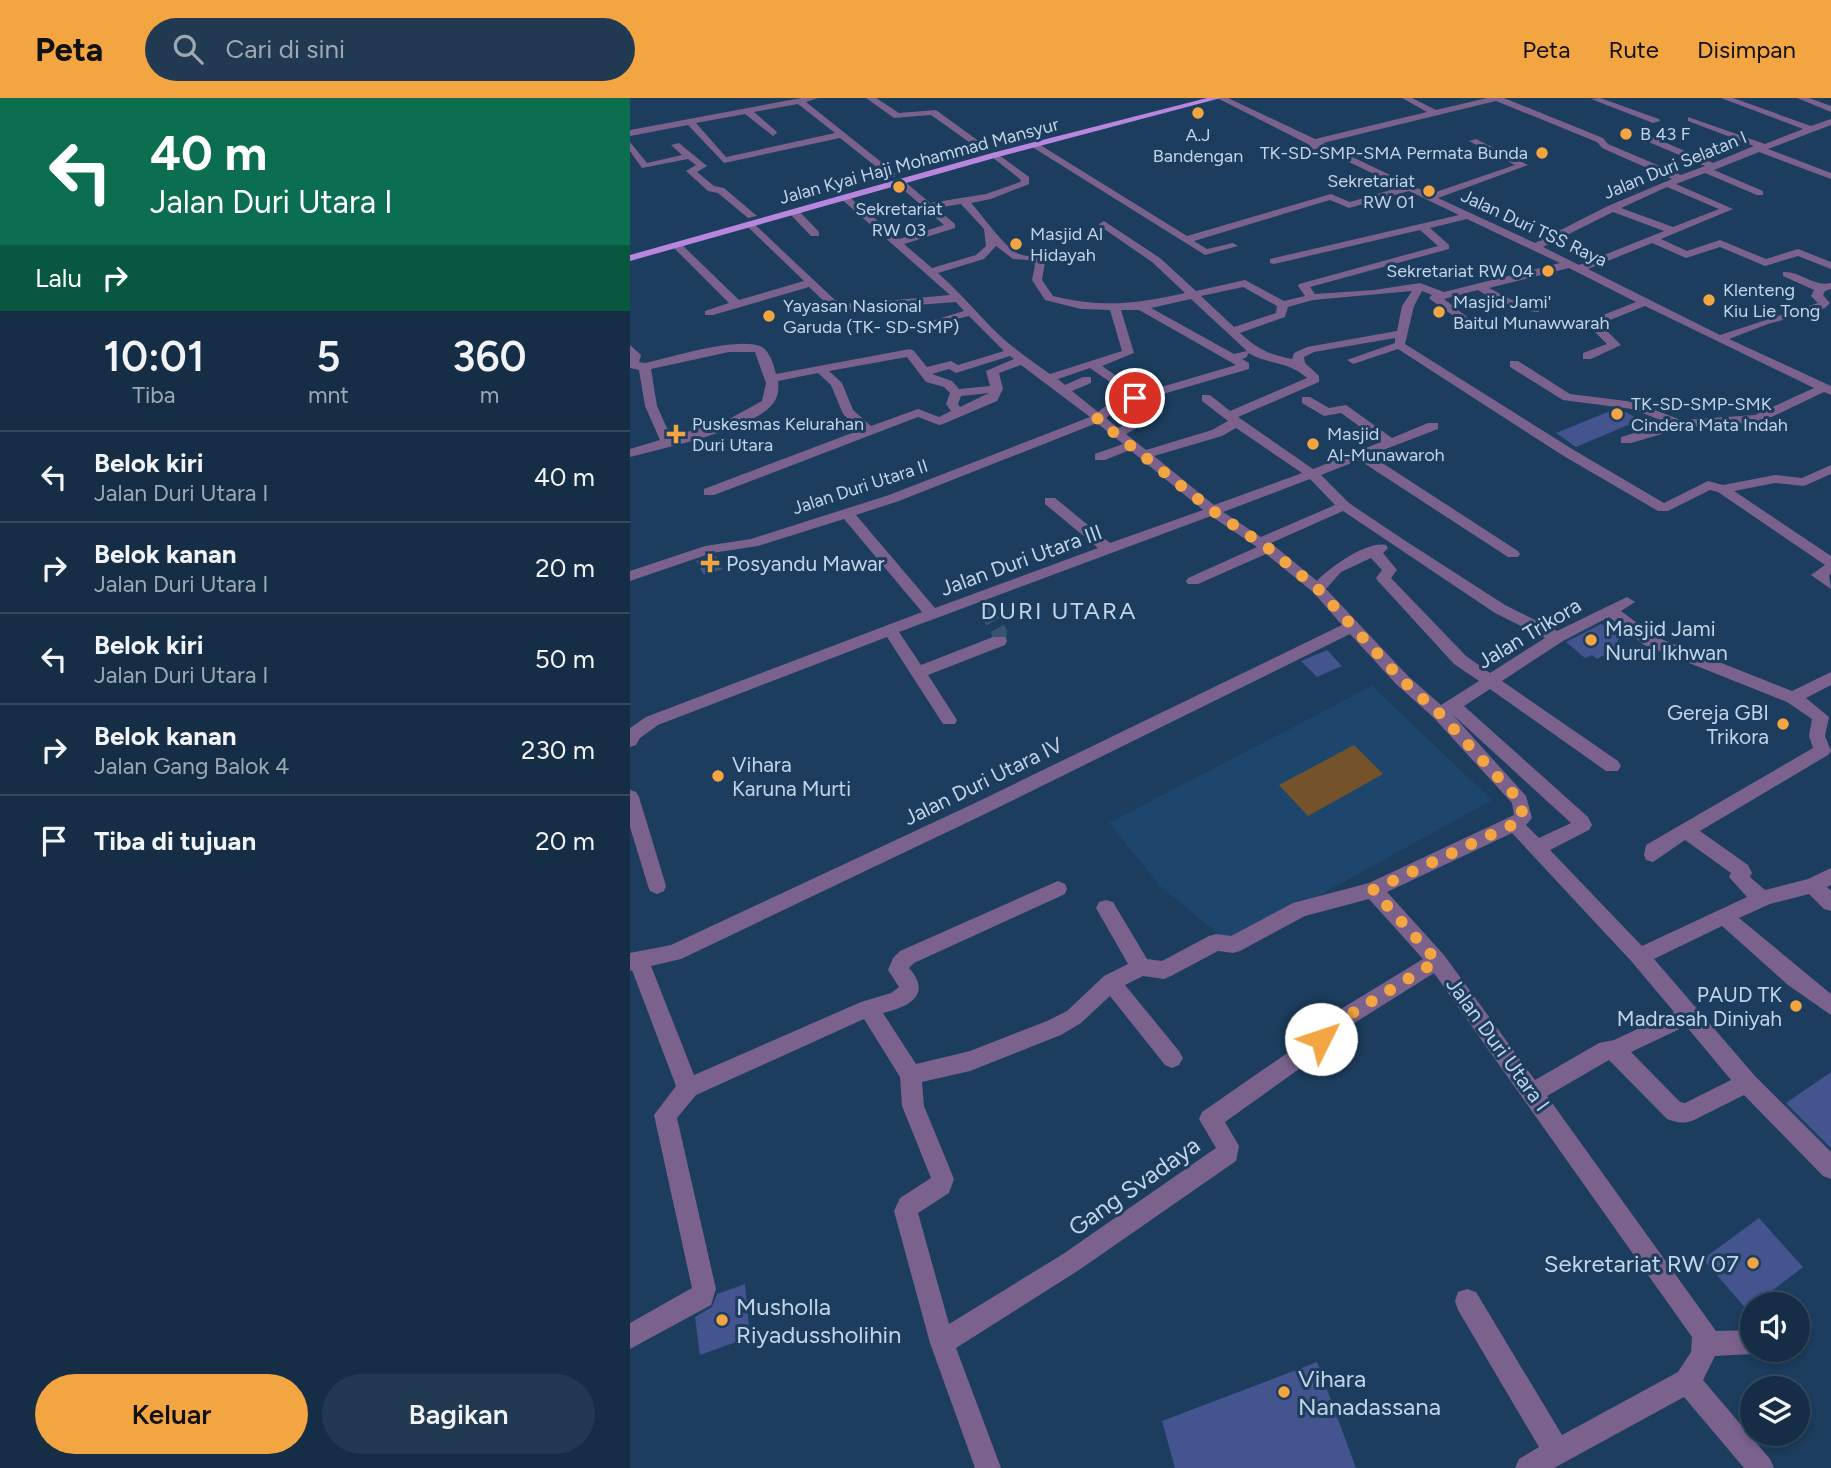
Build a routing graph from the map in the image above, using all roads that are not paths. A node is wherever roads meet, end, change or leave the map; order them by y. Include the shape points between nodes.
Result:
1 (814, 98) edge
2 (870, 98) edge
3 (1219, 98) edge
4 (1406, 98) edge
5 (1595, 98) edge
6 (1725, 98) edge
7 (1801, 98) edge
8 (1198, 99) edge
9 (800, 101) junction
10 (1831, 109) edge
11 (746, 110) junction
12 (1435, 113) junction
13 (1691, 119) dead end
14 (689, 121) junction
15 (1656, 121) dead end
16 (1831, 122) edge
17 (1810, 129) junction
18 (630, 133) edge
19 (773, 133) dead end
20 (840, 135) junction
21 (1647, 138) dead end
22 (1473, 141) dead end
23 (630, 145) edge
24 (676, 145) dead end
25 (1034, 145) junction
26 (1315, 145) junction
27 (1760, 147) junction
28 (990, 153) junction
29 (1289, 154) dead end
30 (688, 156) junction
31 (645, 166) junction
32 (1711, 169) junction
33 (630, 173) edge
34 (1831, 176) edge
35 (1385, 177) junction
36 (896, 178) junction
37 (1681, 178) junction
38 (1668, 184) junction
39 (1346, 188) dead end
40 (1408, 188) junction
41 (1760, 193) dead end
42 (844, 197) junction
43 (1428, 198) junction
44 (964, 201) junction
45 (929, 206) junction
46 (1611, 208) junction
47 (794, 212) junction
48 (1466, 216) junction
49 (749, 219) junction
50 (1104, 223) dead end
51 (1423, 228) junction
52 (1676, 230) junction
53 (815, 234) dead end
54 (989, 235) junction
55 (1186, 240) junction
56 (1654, 240) junction
57 (898, 243) junction
58 (1720, 243) junction
59 (675, 244) junction
60 (1233, 246) dead end
61 (1535, 247) junction
62 (630, 252) edge
63 (630, 258) edge
64 (1274, 261) dead end
65 (1575, 266) junction
66 (1831, 266) edge
67 (932, 271) junction
68 (1787, 274) dead end
69 (810, 283) junction
70 (1420, 286) junction
71 (1480, 287) junction
72 (1826, 288) edge
73 (1194, 296) junction
74 (1443, 296) junction
75 (1312, 297) junction
76 (959, 298) junction
77 (911, 301) junction
78 (1645, 302) junction
79 (737, 304) junction
80 (1283, 305) junction
81 (1115, 307) junction
82 (1142, 307) junction
83 (1535, 310) dead end
84 (971, 312) junction
85 (709, 313) dead end
86 (1472, 326) dead end
87 (1232, 332) junction
88 (630, 335) edge
89 (1401, 339) junction
90 (1718, 339) junction
91 (631, 349) edge
92 (1253, 351) junction
93 (1017, 356) junction
94 (1587, 356) dead end
95 (1233, 358) junction
96 (1267, 358) junction
97 (1353, 360) dead end
98 (1299, 364) junction
99 (1514, 364) dead end
100 (1093, 365) junction
101 (1245, 366) junction
102 (645, 367) junction
103 (821, 369) junction
104 (924, 372) junction
105 (1257, 372) dead end
106 (772, 378) junction
107 (1049, 378) junction
108 (1087, 380) dead end
109 (997, 389) junction
110 (1063, 390) junction
111 (1827, 390) edge
112 (956, 393) junction
113 (1139, 397) junction
114 (1206, 398) dead end
115 (1306, 400) dead end
116 (958, 413) junction
117 (1097, 419) junction
118 (1232, 419) junction
119 (1681, 424) junction
120 (1433, 426) dead end
121 (868, 431) junction
122 (1115, 434) junction
123 (1626, 440) dead end
124 (667, 442) junction
125 (1391, 443) junction
126 (1130, 446) junction
127 (630, 453) edge
128 (1359, 454) junction
129 (1143, 456) junction
130 (1100, 457) dead end
131 (1831, 469) edge
132 (1312, 474) junction
133 (1723, 489) junction
134 (709, 492) dead end
135 (1050, 501) dead end
136 (1343, 506) junction
137 (1213, 511) junction
138 (846, 512) junction
139 (1396, 541) junction
140 (1264, 545) junction
141 (1109, 550) junction
142 (1373, 551) junction
143 (1514, 554) dead end
144 (1831, 562) edge
145 (1831, 568) edge
146 (630, 576) edge
147 (1193, 582) dead end
148 (1831, 584) edge
149 (1318, 589) junction
150 (1627, 602) dead end
151 (1610, 611) junction
152 (933, 615) junction
153 (1351, 627) junction
154 (890, 630) junction
155 (1557, 638) junction
156 (999, 641) dead end
157 (917, 673) junction
158 (1831, 678) edge
159 (1489, 681) junction
160 (1793, 698) junction
161 (1447, 710) junction
162 (949, 720) dead end
163 (631, 735) edge
164 (1612, 766) dead end
165 (630, 797) edge
166 (1514, 824) junction
167 (1686, 831) junction
168 (1536, 848) junction
169 (1653, 855) dead end
170 (1831, 876) edge
171 (657, 886) dead end
172 (1814, 887) junction
173 (1058, 889) dead end
174 (1373, 890) junction
175 (1762, 899) junction
176 (1831, 903) edge
177 (1106, 908) dead end
178 (1724, 916) junction
179 (1639, 956) junction
180 (634, 960) edge
181 (1437, 961) junction
182 (1141, 967) junction
183 (1111, 982) junction
184 (1831, 1006) edge
185 (868, 1008) junction
186 (1689, 1015) junction
187 (1615, 1050) junction
188 (1172, 1058) dead end
189 (911, 1075) junction
190 (1747, 1083) junction
191 (688, 1088) junction
192 (1533, 1093) junction
193 (1831, 1168) edge
194 (1466, 1301) dead end
195 (630, 1337) edge
196 (942, 1343) junction
197 (1740, 1343) edge
198 (1707, 1344) junction
199 (1687, 1381) junction
200 (1557, 1452) junction
201 (988, 1468) edge
202 (1528, 1468) edge
203 (1761, 1468) edge

1 - 9 street
2 - 28 street via 897,116 933,112
3 - 8 main road, Jalan Kyai Haji Mohammad Mansyur
3 - 26 street, Jalan Duri TSS Raya
4 - 12 street
5 - 15 street
6 - 17 street
7 - 10 street
8 - 25 main road, Jalan Kyai Haji Mohammad Mansyur
8 - 28 main road, Jalan Kyai Haji Mohammad Mansyur
9 - 11 street
9 - 20 street
11 - 14 street
11 - 19 street
12 - 26 street
12 - 37 street via 1497,98
13 - 27 street
14 - 18 street
14 - 20 street via 724,160
16 - 17 street, Jalan Duri Selatan I
17 - 27 street, Jalan Duri Selatan I
20 - 36 street
21 - 32 street
22 - 43 street via 1523,165
23 - 31 street
24 - 30 street
25 - 28 main road, Jalan Kyai Haji Mohammad Mansyur
25 - 55 street
26 - 29 street
26 - 35 street, Jalan Duri TSS Raya
27 - 32 street, Jalan Duri Selatan I
27 - 34 street
28 - 36 main road, Jalan Kyai Haji Mohammad Mansyur
28 - 44 street via 1026,179 1024,184
30 - 31 street
30 - 49 street via 702,166 691,171 711,189 721,190
31 - 33 street
32 - 37 street, Jalan Duri Selatan I
32 - 41 street
35 - 39 street
35 - 40 street, Jalan Duri TSS Raya
36 - 42 main road, Jalan Kyai Haji Mohammad Mansyur
36 - 45 street
36 - 49 main road, Jalan Kyai Haji Mohammad Mansyur
37 - 38 street, Jalan Duri Selatan I
38 - 46 street, Jalan Duri Selatan I
38 - 52 street via 1728,209
40 - 43 street, Jalan Duri TSS Raya
40 - 55 street via 1349,205 1331,197
42 - 47 main road, Jalan Kyai Haji Mohammad Mansyur
42 - 57 street
43 - 48 street, Jalan Duri TSS Raya
44 - 45 street
44 - 54 street via 984,219
45 - 57 street via 951,226
46 - 52 street
46 - 61 street, Jalan Duri Selatan I
47 - 49 main road, Jalan Kyai Haji Mohammad Mansyur
47 - 53 street
48 - 51 street
48 - 61 street, Jalan Duri TSS Raya
49 - 59 main road, Jalan Kyai Haji Mohammad Mansyur
49 - 62 main road, Jalan Kyai Haji Mohammad Mansyur
49 - 69 street
50 - 73 street via 1156,260
51 - 64 street
51 - 75 street via 1445,247 1303,286
52 - 56 street
52 - 58 street
54 - 67 street via 992,242 986,254
54 - 81 street via 1017,257 1030,257 1041,264 1037,280 1049,298 1081,306
55 - 60 street via 1207,252
56 - 58 street via 1686,255
56 - 65 street
57 - 67 street
58 - 66 street via 1765,263 1798,252
59 - 63 main road, Jalan Kyai Haji Mohammad Mansyur
59 - 79 street
61 - 65 street, Jalan Duri TSS Raya
65 - 71 street
65 - 78 street, Jalan Duri TSS Raya
67 - 76 street
68 - 72 street
69 - 77 street via 844,309
69 - 79 street
70 - 74 street
70 - 75 street
70 - 89 street via 1408,306
71 - 74 street
71 - 83 street via 1511,304 1518,302
72 - 90 street via 1817,296 1824,303 1821,306
73 - 80 street via 1245,283
73 - 82 street
73 - 87 street
74 - 86 street via 1435,298
75 - 80 street
76 - 77 street
76 - 84 street
77 - 84 street via 926,320
78 - 90 street, Jalan Duri TSS Raya
78 - 94 street via 1592,323 1615,345
79 - 85 street
80 - 87 street via 1281,315
81 - 82 street
81 - 100 street via 1128,353
82 - 95 street
84 - 93 street
87 - 92 street
88 - 91 street
89 - 97 street
89 - 98 street via 1311,349 1298,356
89 - 133 street via 1659,506 1665,508 1708,485
90 - 111 street, Jalan Duri TSS Raya
91 - 102 street via 632,365
92 - 95 street
92 - 96 street
93 - 104 street
93 - 107 street
93 - 109 street via 992,371
95 - 101 street
96 - 98 street
96 - 101 street, Jalan Duri Utara II
98 - 118 street via 1315,379 1312,382
99 - 119 street via 1567,397 1634,406
100 - 107 street
100 - 113 street
101 - 105 street
101 - 113 street, Jalan Duri Utara II
102 - 106 street via 729,348 754,348 764,356
102 - 124 street via 651,406
103 - 104 street via 910,353
103 - 106 street
103 - 121 street via 836,383 847,411
104 - 112 street
106 - 124 street via 766,405
107 - 110 street
108 - 110 street
109 - 112 street
109 - 116 street via 993,398
110 - 117 street
111 - 119 street via 1757,419
112 - 116 street via 952,404
113 - 117 street, Jalan Duri Utara II
113 - 122 street via 1158,411
114 - 118 street
115 - 125 street via 1328,413 1342,408
116 - 121 street via 939,421 918,413
117 - 122 street
117 - 138 street, Jalan Duri Utara II via 982,466
118 - 129 street via 1217,433
118 - 132 street
119 - 123 street
120 - 125 street, Jalan Duri Utara III
121 - 134 street
122 - 126 street
124 - 127 street
125 - 128 street, Jalan Duri Utara III
126 - 129 street
126 - 130 street
128 - 132 street, Jalan Duri Utara III
128 - 143 street
129 - 137 street
131 - 133 street via 1804,482 1774,479
132 - 136 street
132 - 137 street, Jalan Duri Utara III
133 - 144 street
135 - 141 street
136 - 139 street
136 - 140 street
137 - 140 street
137 - 141 street, Jalan Duri Utara III
138 - 146 street, Jalan Duri Utara II
138 - 152 street
139 - 142 street
139 - 155 street via 1500,609
140 - 147 street
140 - 149 street
141 - 152 street, Jalan Duri Utara III via 981,604
142 - 149 street via 1336,569
142 - 159 street via 1390,570 1383,578 1407,606 1460,660
145 - 148 street via 1818,575
149 - 153 street
150 - 151 street
151 - 155 street, Jalan Trikora
151 - 160 street, Jalan Trikora via 1671,651
152 - 154 street, Jalan Duri Utara III
153 - 161 street
153 - 180 street, Jalan Duri Utara IV via 674,953
154 - 157 street
154 - 163 street, Jalan Duri Utara III via 652,721
155 - 159 street, Jalan Trikora
156 - 157 street
157 - 162 street
158 - 160 street
159 - 161 street, Jalan Trikora
159 - 164 street
160 - 167 street, Jalan Trikora via 1821,717 1817,736 1822,751
161 - 166 street via 1520,801 1523,818
161 - 168 street via 1582,822
165 - 171 street
166 - 168 street
166 - 174 street
167 - 169 street via 1653,850
167 - 175 street via 1741,870 1738,877
168 - 179 street
170 - 172 street
172 - 175 street
172 - 176 street
173 - 185 street via 907,957 898,970 908,981 909,991 897,1001
174 - 181 street, Jalan Duri Utara I
174 - 182 street via 1300,909 1233,945 1216,942 1164,970
175 - 178 street
177 - 182 street
178 - 179 street
178 - 184 street
179 - 186 street
180 - 191 street
181 - 192 street, Jalan Duri Utara I
181 - 196 street, Gang Svadaya via 1325,1030 1316,1045 1210,1119 1228,1153 1072,1262
182 - 183 street
183 - 188 street
183 - 189 street via 1074,1017 1055,1028 970,1061
185 - 189 street
185 - 191 street
186 - 187 street
186 - 190 street
187 - 190 street via 1675,1112 1686,1113
187 - 192 street via 1605,1050
189 - 196 street via 913,1106 943,1179 942,1185 906,1211
190 - 193 street
191 - 195 street via 665,1115 704,1289 702,1296
192 - 198 street, Jalan Duri Utara I via 1704,1332
194 - 200 street
196 - 201 street
197 - 198 street
198 - 199 street
199 - 200 street
199 - 203 street
200 - 202 street

